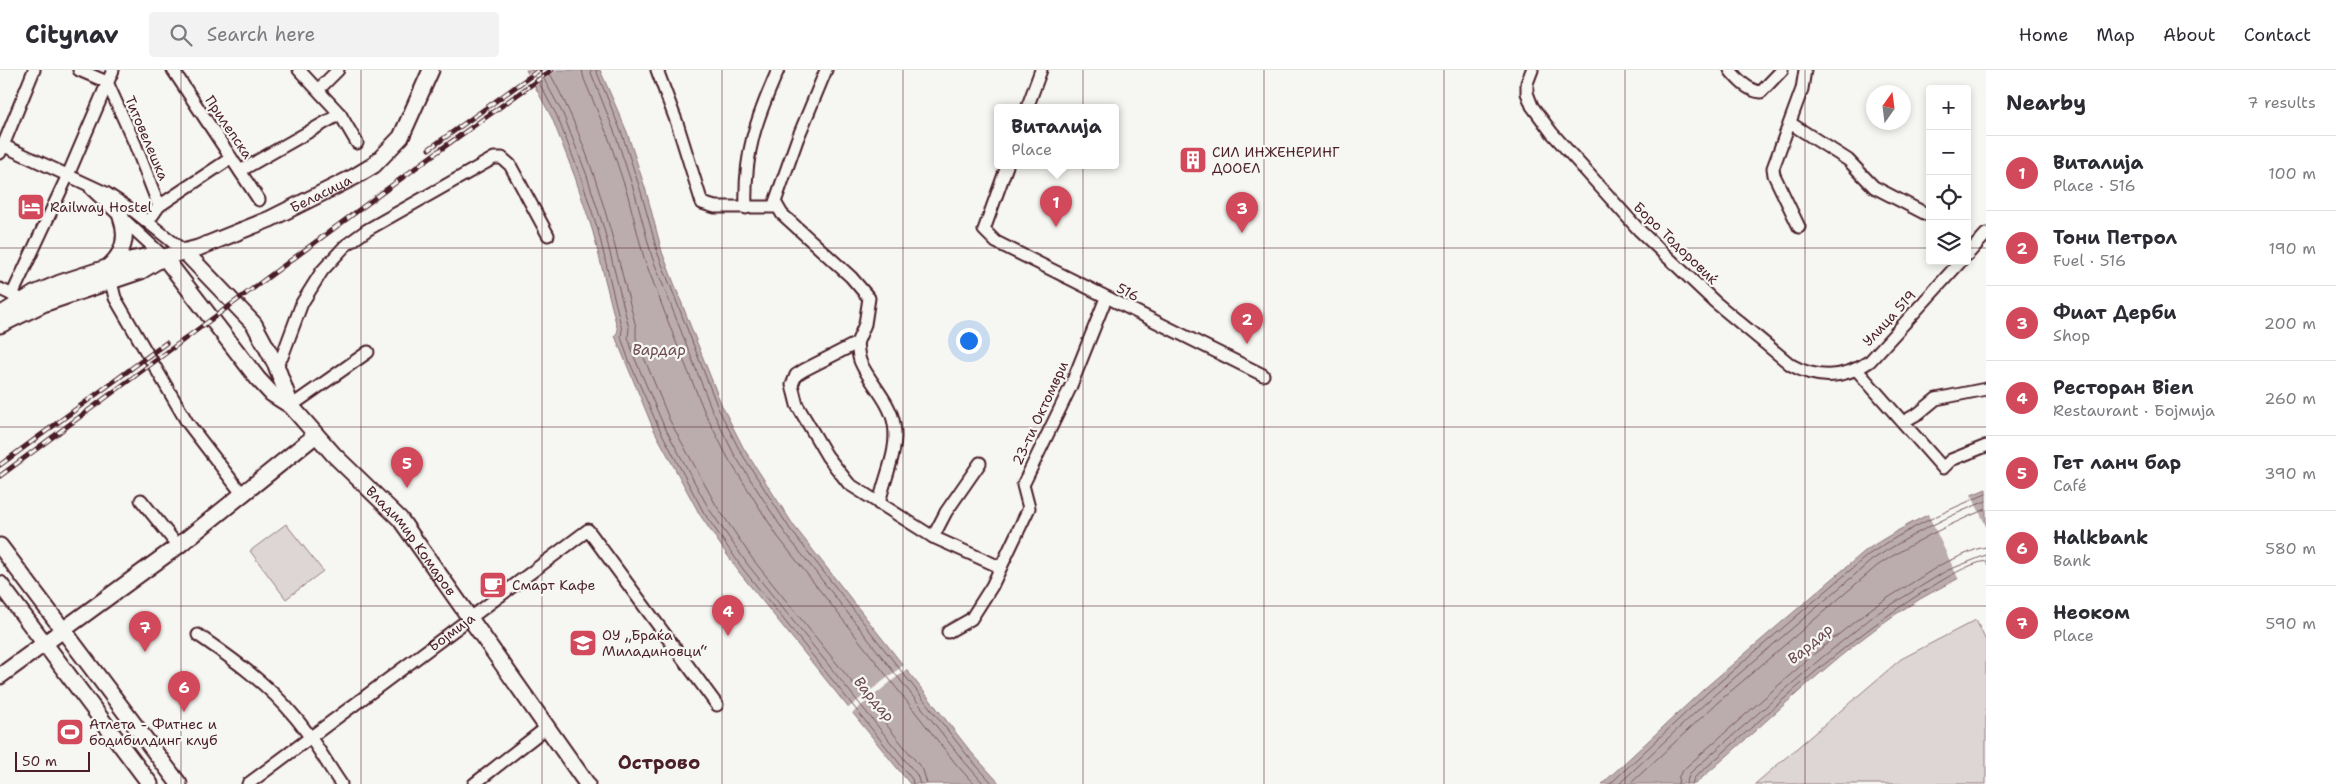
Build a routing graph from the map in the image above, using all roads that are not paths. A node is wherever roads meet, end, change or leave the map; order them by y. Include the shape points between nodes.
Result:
1 (34, 70) edge
2 (79, 70) edge
3 (113, 70) edge
4 (173, 70) edge
5 (299, 70) edge
6 (338, 70) edge
7 (778, 70) edge
8 (826, 70) edge
9 (1040, 70) edge
10 (1532, 70) edge
11 (1730, 70) edge
12 (1782, 70) edge
13 (1805, 70) edge
14 (430, 71) edge
15 (661, 72) edge
16 (107, 82) junction
17 (319, 89) junction
18 (1028, 104) edge
19 (340, 114) junction
20 (1790, 123) junction
21 (357, 143) dead end
22 (1, 147) edge
23 (231, 158) junction
24 (1006, 169) edge
25 (240, 171) junction
26 (68, 175) junction
27 (86, 184) junction
28 (260, 200) dead end
29 (159, 206) junction
30 (777, 207) junction
31 (746, 208) junction
32 (1926, 214) edge
33 (122, 217) junction
34 (148, 222) junction
35 (1799, 227) dead end
36 (1986, 234) edge
37 (548, 235) dead end
38 (1971, 243) edge
39 (185, 252) junction
40 (164, 257) junction
41 (1958, 265) edge
42 (108, 275) junction
43 (0, 289) edge
44 (18, 297) junction
45 (1106, 298) junction
46 (0, 315) edge
47 (0, 325) edge
48 (857, 344) junction
49 (368, 352) dead end
50 (276, 365) junction
51 (1856, 369) junction
52 (1263, 375) dead end
53 (1986, 389) edge
54 (291, 406) junction
55 (1903, 422) junction
56 (316, 435) junction
57 (1986, 446) edge
58 (980, 463) dead end
59 (243, 495) junction
60 (141, 500) dead end
61 (879, 504) junction
62 (933, 538) junction
63 (0, 546) edge
64 (178, 546) junction
65 (1000, 567) junction
66 (0, 584) edge
67 (471, 618) junction
68 (62, 630) junction
69 (948, 632) dead end
70 (198, 635) dead end
71 (44, 644) junction
72 (0, 676) edge
73 (717, 705) dead end
74 (546, 728) junction
75 (309, 738) junction
76 (150, 784) edge
77 (179, 784) edge
78 (248, 784) edge
79 (341, 784) edge
80 (474, 784) edge
81 (587, 784) edge

1 - 22 street
2 - 16 street
3 - 16 street
4 - 23 street, Прилепска
5 - 17 street
6 - 17 street
7 - 31 street via 754,125 745,184
8 - 30 street via 776,197
9 - 18 street
10 - 51 street, Боро Тодоровиќ via 1527,93 1532,106 1552,133 1639,230 1715,302 1801,371 1832,377
11 - 12 street via 1737,79 1761,92
13 - 20 street
14 - 39 street, Беласица via 404,133 374,165 270,219
15 - 31 street via 702,203 715,208
16 - 26 street
16 - 29 street, Титовелешка
17 - 19 street
19 - 21 street
19 - 25 street
20 - 32 street via 1848,160 1874,187
20 - 35 street via 1773,168
22 - 26 street
23 - 25 street, Прилепска
23 - 29 street
24 - 45 street, 516 via 984,230 996,242
25 - 28 street, Прилепска
26 - 27 street
26 - 44 street
27 - 33 street
27 - 34 street via 106,193
29 - 34 street
30 - 31 street
30 - 48 street via 869,298 865,324
33 - 40 street
33 - 42 street via 125,234 122,248
34 - 39 street
36 - 38 street
37 - 50 street via 510,165 502,158 494,158 367,230 345,246 322,272 302,303
39 - 40 street, Беласица
39 - 50 street, Владимир Комаров via 254,324
40 - 42 street, Беласица via 140,258
40 - 54 street, Владимир Комаров via 258,379 272,394
41 - 51 street, Улица 519 via 1870,361
42 - 44 street, Беласица via 60,283
42 - 47 street, Беласица
42 - 59 street via 115,298 187,422
43 - 44 street
44 - 46 street, Беласица
45 - 52 street, 516
45 - 65 street, 23-ти Октомври via 1070,388 1022,485 1029,508
48 - 61 street via 860,362 885,401 894,422 890,466
48 - 61 street via 796,375 792,385 797,406 827,456 849,484
49 - 54 street
50 - 54 street, Владимир Комаров
51 - 55 street
53 - 55 street via 1936,399 1919,414
54 - 56 street, Владимир Комаров
55 - 57 street via 1943,468 1951,460
56 - 59 street
56 - 67 street, Владимир Комаров via 400,519
58 - 62 street via 946,512
59 - 64 street
60 - 64 street
61 - 62 street
62 - 65 street
63 - 68 street
64 - 68 street
65 - 69 street, 23-ти Октомври via 992,586 970,619
66 - 71 street
67 - 73 street, Бојмија via 588,530
67 - 74 street, Владимир Комаров
67 - 75 street, Бојмија
68 - 71 street
68 - 77 street
70 - 75 street via 234,660 272,693 296,718
71 - 72 street
71 - 76 street
74 - 80 street
74 - 81 street, Владимир Комаров
75 - 78 street, Бојмија
75 - 79 street

